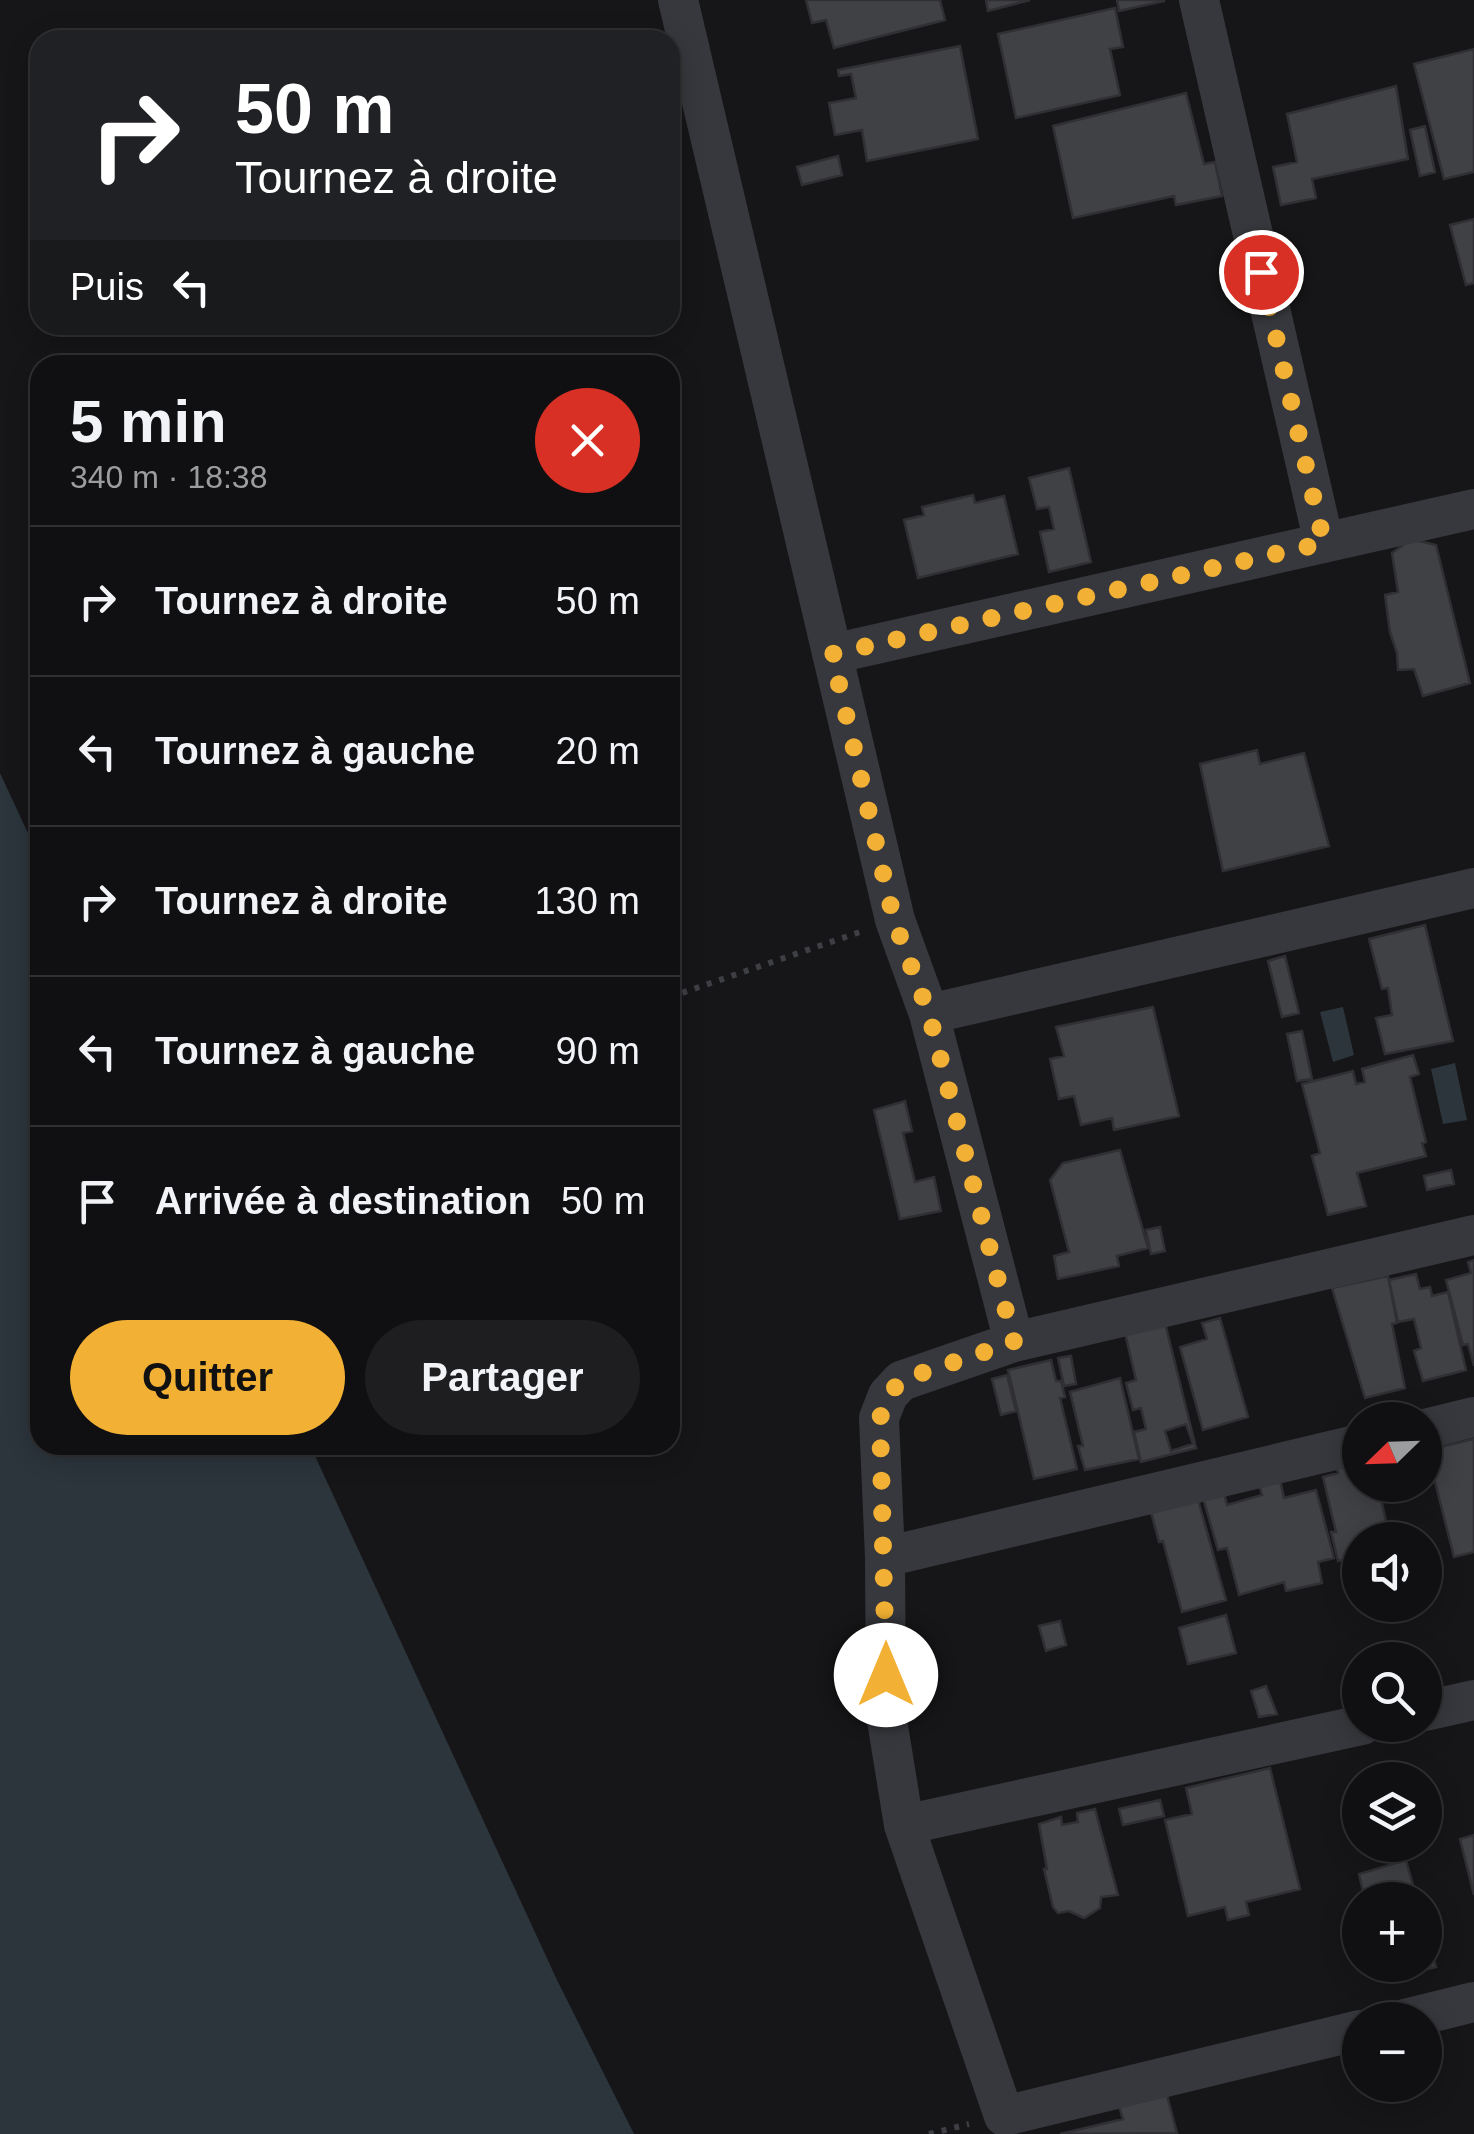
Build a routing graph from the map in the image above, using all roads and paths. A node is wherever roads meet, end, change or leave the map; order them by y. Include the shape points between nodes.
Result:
1 (678, 0) edge
2 (1198, 0) edge
3 (1474, 509) edge
4 (1324, 543) junction
5 (832, 654) junction
6 (1474, 888) edge
7 (894, 920) junction
8 (680, 994) edge
9 (929, 1014) junction
10 (1474, 1235) edge
11 (1014, 1342) junction
12 (1474, 1417) edge
13 (1442, 1425) edge
14 (1342, 1448) edge
15 (885, 1557) junction
16 (1474, 1700) edge
17 (1442, 1707) edge
18 (1342, 1729) edge
19 (904, 1826) junction
20 (1474, 2002) edge
21 (1442, 2010) edge
22 (1342, 2034) edge

1 - 5 street
2 - 4 street
3 - 4 street
4 - 5 street
5 - 7 street
6 - 9 street
7 - 8 path
7 - 9 street
9 - 11 street
10 - 11 street
11 - 15 street via 901,1380 888,1396 880,1418
12 - 13 street
14 - 15 street
15 - 19 street via 886,1714
16 - 17 street
18 - 19 street
19 - 22 street via 1004,2116
20 - 21 street

